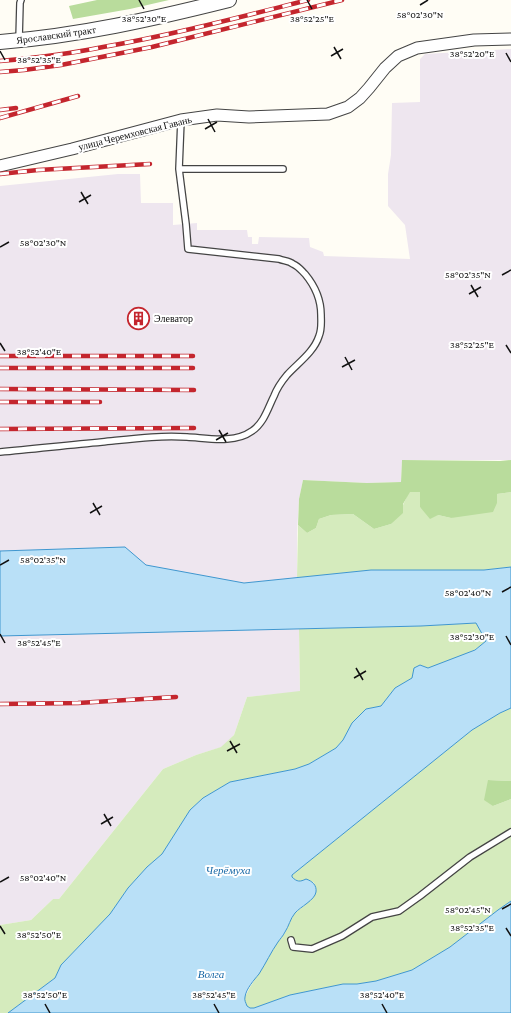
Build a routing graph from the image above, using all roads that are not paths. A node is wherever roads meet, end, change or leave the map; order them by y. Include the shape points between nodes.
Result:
1 (21, 0) edge
2 (229, 0) edge
3 (511, 38) edge
4 (18, 40) junction
5 (0, 42) edge
6 (181, 120) junction
7 (0, 166) edge
8 (179, 169) junction
9 (283, 169) dead end
10 (0, 452) edge
11 (511, 832) edge
12 (291, 940) dead end

1 - 4 lane
2 - 4 street, Ярославский тракт via 100,29
3 - 6 street, улица Черемховская Гавань via 417,48 398,56 360,98 348,107 328,114 249,117 217,115
4 - 5 street, Ярославский тракт
6 - 7 street, улица Черемховская Гавань
6 - 8 lane
8 - 9 lane
8 - 10 lane via 188,250 279,259 300,268 313,284 320,300 320,335 312,350 286,376 274,394 263,420 244,436 227,439 161,436
11 - 12 lane via 470,857 399,911 372,918 342,936 312,949 293,946

